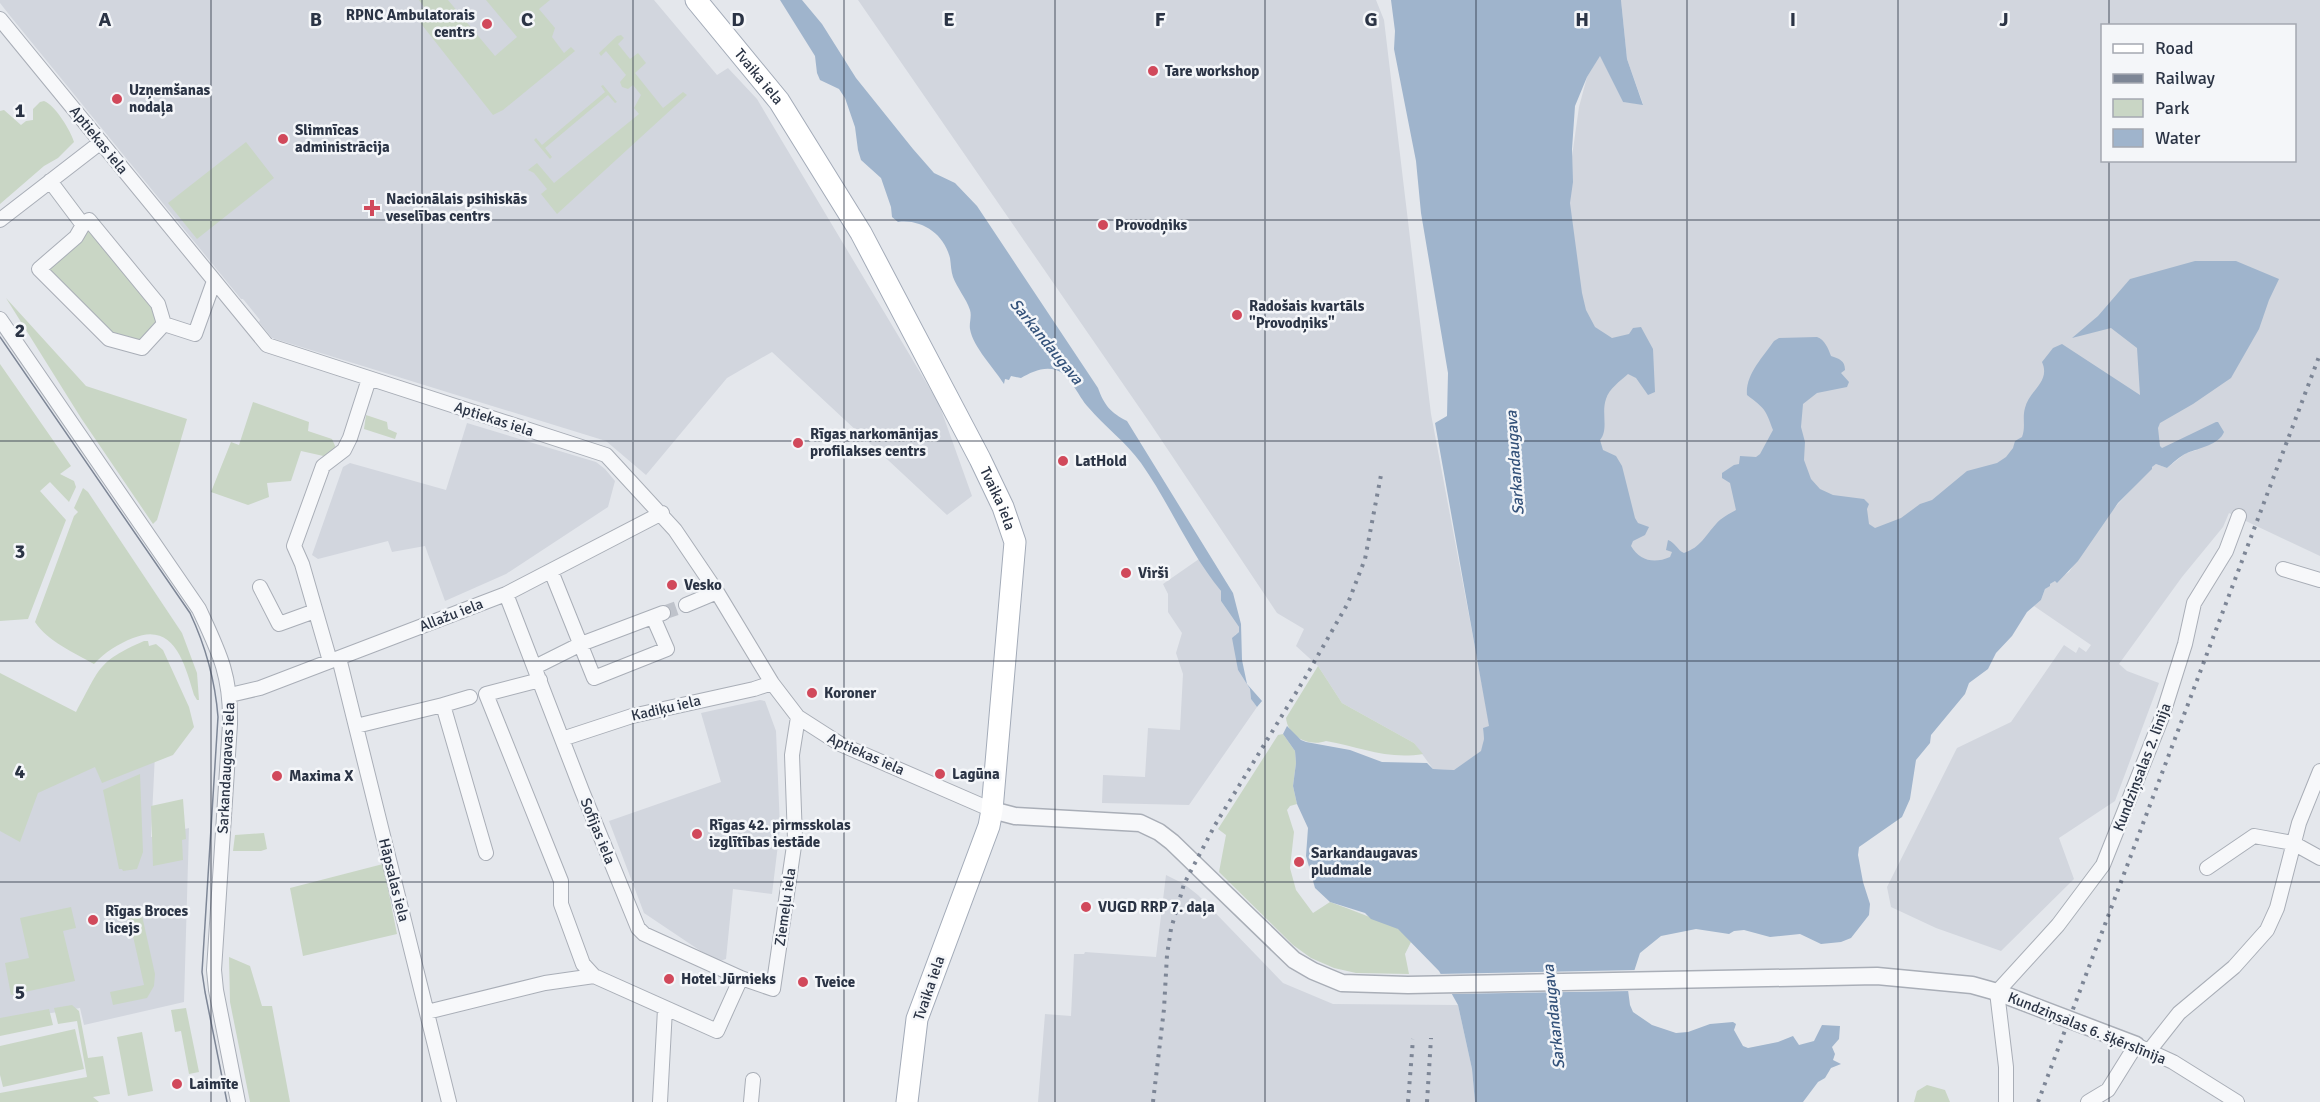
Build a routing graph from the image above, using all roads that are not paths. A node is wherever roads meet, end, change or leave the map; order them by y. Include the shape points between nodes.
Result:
1 (696, 0) edge
2 (0, 19) edge
3 (101, 142) junction
4 (50, 181) junction
5 (0, 220) edge
6 (83, 225) junction
7 (214, 281) junction
8 (0, 319) edge
9 (164, 324) junction
10 (369, 379) junction
11 (662, 513) junction
12 (2239, 516) dead end
13 (2283, 569) dead end
14 (551, 571) junction
15 (2320, 580) edge
16 (260, 586) dead end
17 (717, 592) junction
18 (506, 594) junction
19 (686, 605) tunnel mouth
20 (315, 611) junction
21 (581, 644) junction
22 (335, 659) junction
23 (537, 673) junction
24 (772, 683) junction
25 (230, 695) junction
26 (470, 698) dead end
27 (442, 705) junction
28 (798, 717) junction
29 (356, 726) junction
30 (562, 739) junction
31 (2320, 771) edge
32 (992, 810) junction
33 (2293, 843) junction
34 (486, 853) dead end
35 (2320, 858) edge
36 (2207, 868) dead end
37 (594, 976) junction
38 (741, 978) junction
39 (773, 989) joint
40 (1998, 992) junction
41 (665, 1009) junction
42 (427, 1012) junction
43 (2143, 1048) junction
44 (753, 1080) dead end
45 (238, 1102) edge
46 (449, 1102) edge
47 (660, 1102) edge
48 (751, 1102) edge
49 (907, 1102) edge
50 (2006, 1102) edge
51 (2088, 1102) edge
52 (2237, 1102) edge

1 - 32 main road, Tvaika iela via 779,102 861,232 981,459 1011,530 1014,559
2 - 3 street, Aptiekas iela
3 - 4 street
3 - 7 street, Aptiekas iela
4 - 5 street
4 - 6 street
6 - 9 street via 89,220 158,304
6 - 9 street via 76,237 39,269 109,339 142,348
7 - 9 street via 195,334
7 - 10 street, Aptiekas iela via 267,345
8 - 25 street, Sarkandaugavas iela via 199,609 222,657
10 - 11 street, Aptiekas iela via 606,455
10 - 20 street, Hāpsalas iela via 350,438 344,450 323,466 294,546
11 - 14 street, Allažu iela
11 - 17 street, Aptiekas iela
12 - 40 street, Kundziņsalas 2. līnija via 2226,551 2194,603 2162,717 2103,866 2058,925
13 - 15 street
14 - 18 street, Allažu iela
14 - 21 street
16 - 20 street via 279,624
17 - 19 street
17 - 24 street, Aptiekas iela
18 - 22 street, Allažu iela
18 - 23 street, Sofijas iela
20 - 22 street, Hāpsalas iela
21 - 21 street via 658,615 666,649 594,678
21 - 23 street
22 - 25 street, Allažu iela
22 - 29 street, Hāpsalas iela
23 - 30 street, Sofijas iela
23 - 37 street via 486,694 561,881 561,904 584,964
24 - 28 street, Aptiekas iela
24 - 30 street, Kadiķu iela via 632,716
25 - 45 street, Sarkandaugavas iela via 214,970
26 - 27 street
27 - 29 street
27 - 34 street
28 - 32 street, Aptiekas iela via 840,744
28 - 39 street, Ziemeļu iela via 792,755 795,839
29 - 42 street, Hāpsalas iela
30 - 38 street, Sofijas iela via 638,928
31 - 33 street
32 - 40 street, Kundziņsalas 6. šķērslīnija via 1015,816 1124,821 1150,826 1294,960 1342,983 1877,975
32 - 49 main road, Tvaika iela via 917,1019
33 - 35 street
33 - 36 street via 2254,836
33 - 43 street via 2277,908 2267,930 2234,968
37 - 41 street
37 - 42 street via 545,983
38 - 39 street, Sofijas iela
38 - 41 street via 717,1031
40 - 43 street, Kundziņsalas 6. šķērslīnija
40 - 50 street
41 - 47 street
42 - 46 street, Hāpsalas iela
43 - 51 street via 2108,1090
43 - 52 street, Kundziņsalas 6. šķērslīnija
44 - 48 street

